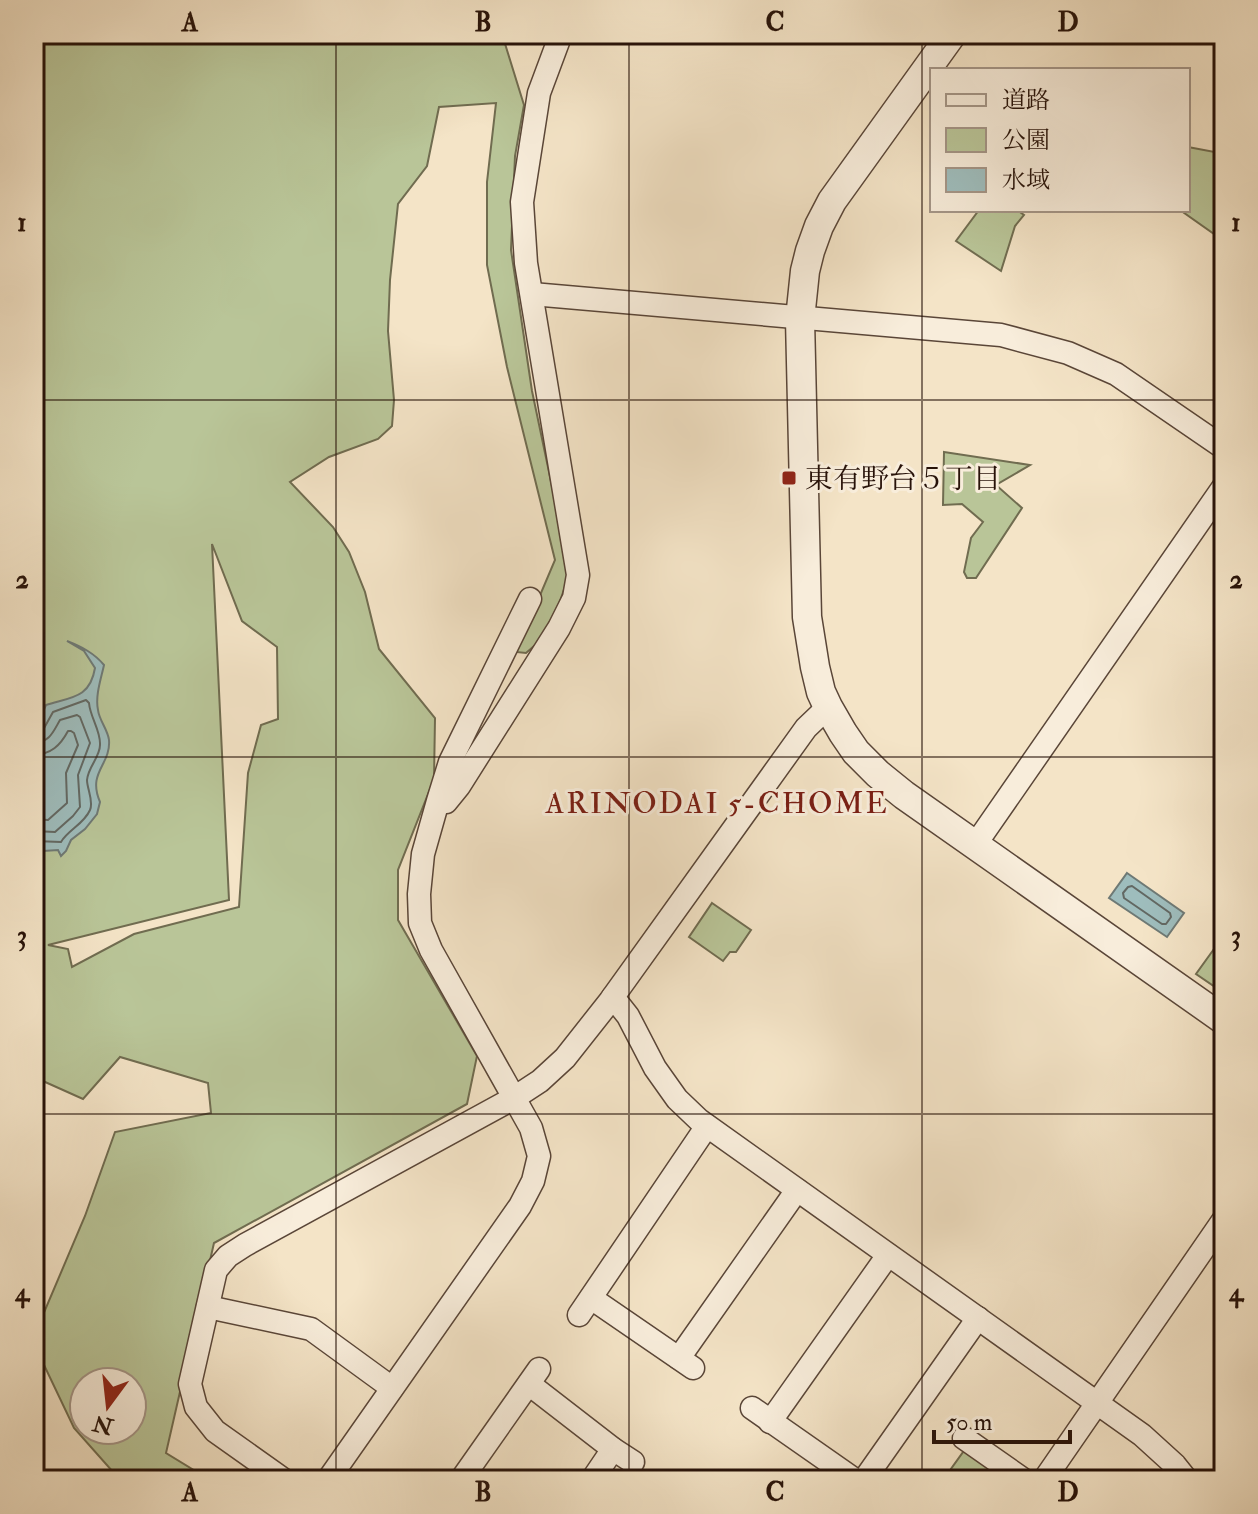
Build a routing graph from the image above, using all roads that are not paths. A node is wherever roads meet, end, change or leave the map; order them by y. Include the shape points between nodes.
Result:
1 (561, 34) edge
2 (952, 34) edge
3 (532, 294) junction
4 (800, 319) junction
5 (1224, 448) edge
6 (1224, 486) edge
7 (530, 599) dead end
8 (828, 707) junction
9 (438, 801) junction
10 (975, 845) junction
11 (613, 997) junction
12 (1224, 1020) edge
13 (514, 1098) junction
14 (707, 1126) junction
15 (797, 1190) junction
16 (1224, 1219) edge
17 (888, 1255) junction
18 (208, 1307) junction
19 (978, 1318) junction
20 (392, 1388) junction
21 (1097, 1403) junction
22 (964, 1438) dead end
23 (613, 1449) junction
24 (633, 1462) dead end
25 (284, 1480) edge
26 (328, 1480) edge
27 (461, 1480) edge
28 (592, 1480) edge
29 (855, 1480) edge
30 (864, 1480) edge
31 (1024, 1480) edge
32 (1044, 1480) edge
33 (1187, 1480) edge

1 - 3 street via 539,93 522,202
2 - 4 street via 832,201 810,251
3 - 4 street
3 - 9 street via 578,575 574,598 459,786 446,802
4 - 5 street via 1001,335 1068,353 1116,374
4 - 8 street via 807,617
6 - 10 street
7 - 9 street via 450,762
8 - 10 street via 856,752 878,774
8 - 11 street via 806,728
9 - 13 street via 423,854 420,923
10 - 12 street
11 - 13 street via 565,1058
11 - 14 street via 677,1099
13 - 18 street via 228,1256 216,1270
13 - 20 street via 539,1156 533,1181
14 - 15 street
14 - 15 street via 585,1306 686,1363
15 - 17 street
16 - 21 street
17 - 19 street
17 - 29 street via 761,1415
18 - 20 street via 311,1329
18 - 25 street via 190,1384 196,1407 215,1431
19 - 21 street
19 - 30 street
20 - 26 street
21 - 32 street
21 - 33 street via 1142,1435
22 - 31 street
23 - 24 street
23 - 27 street via 534,1377
23 - 28 street

